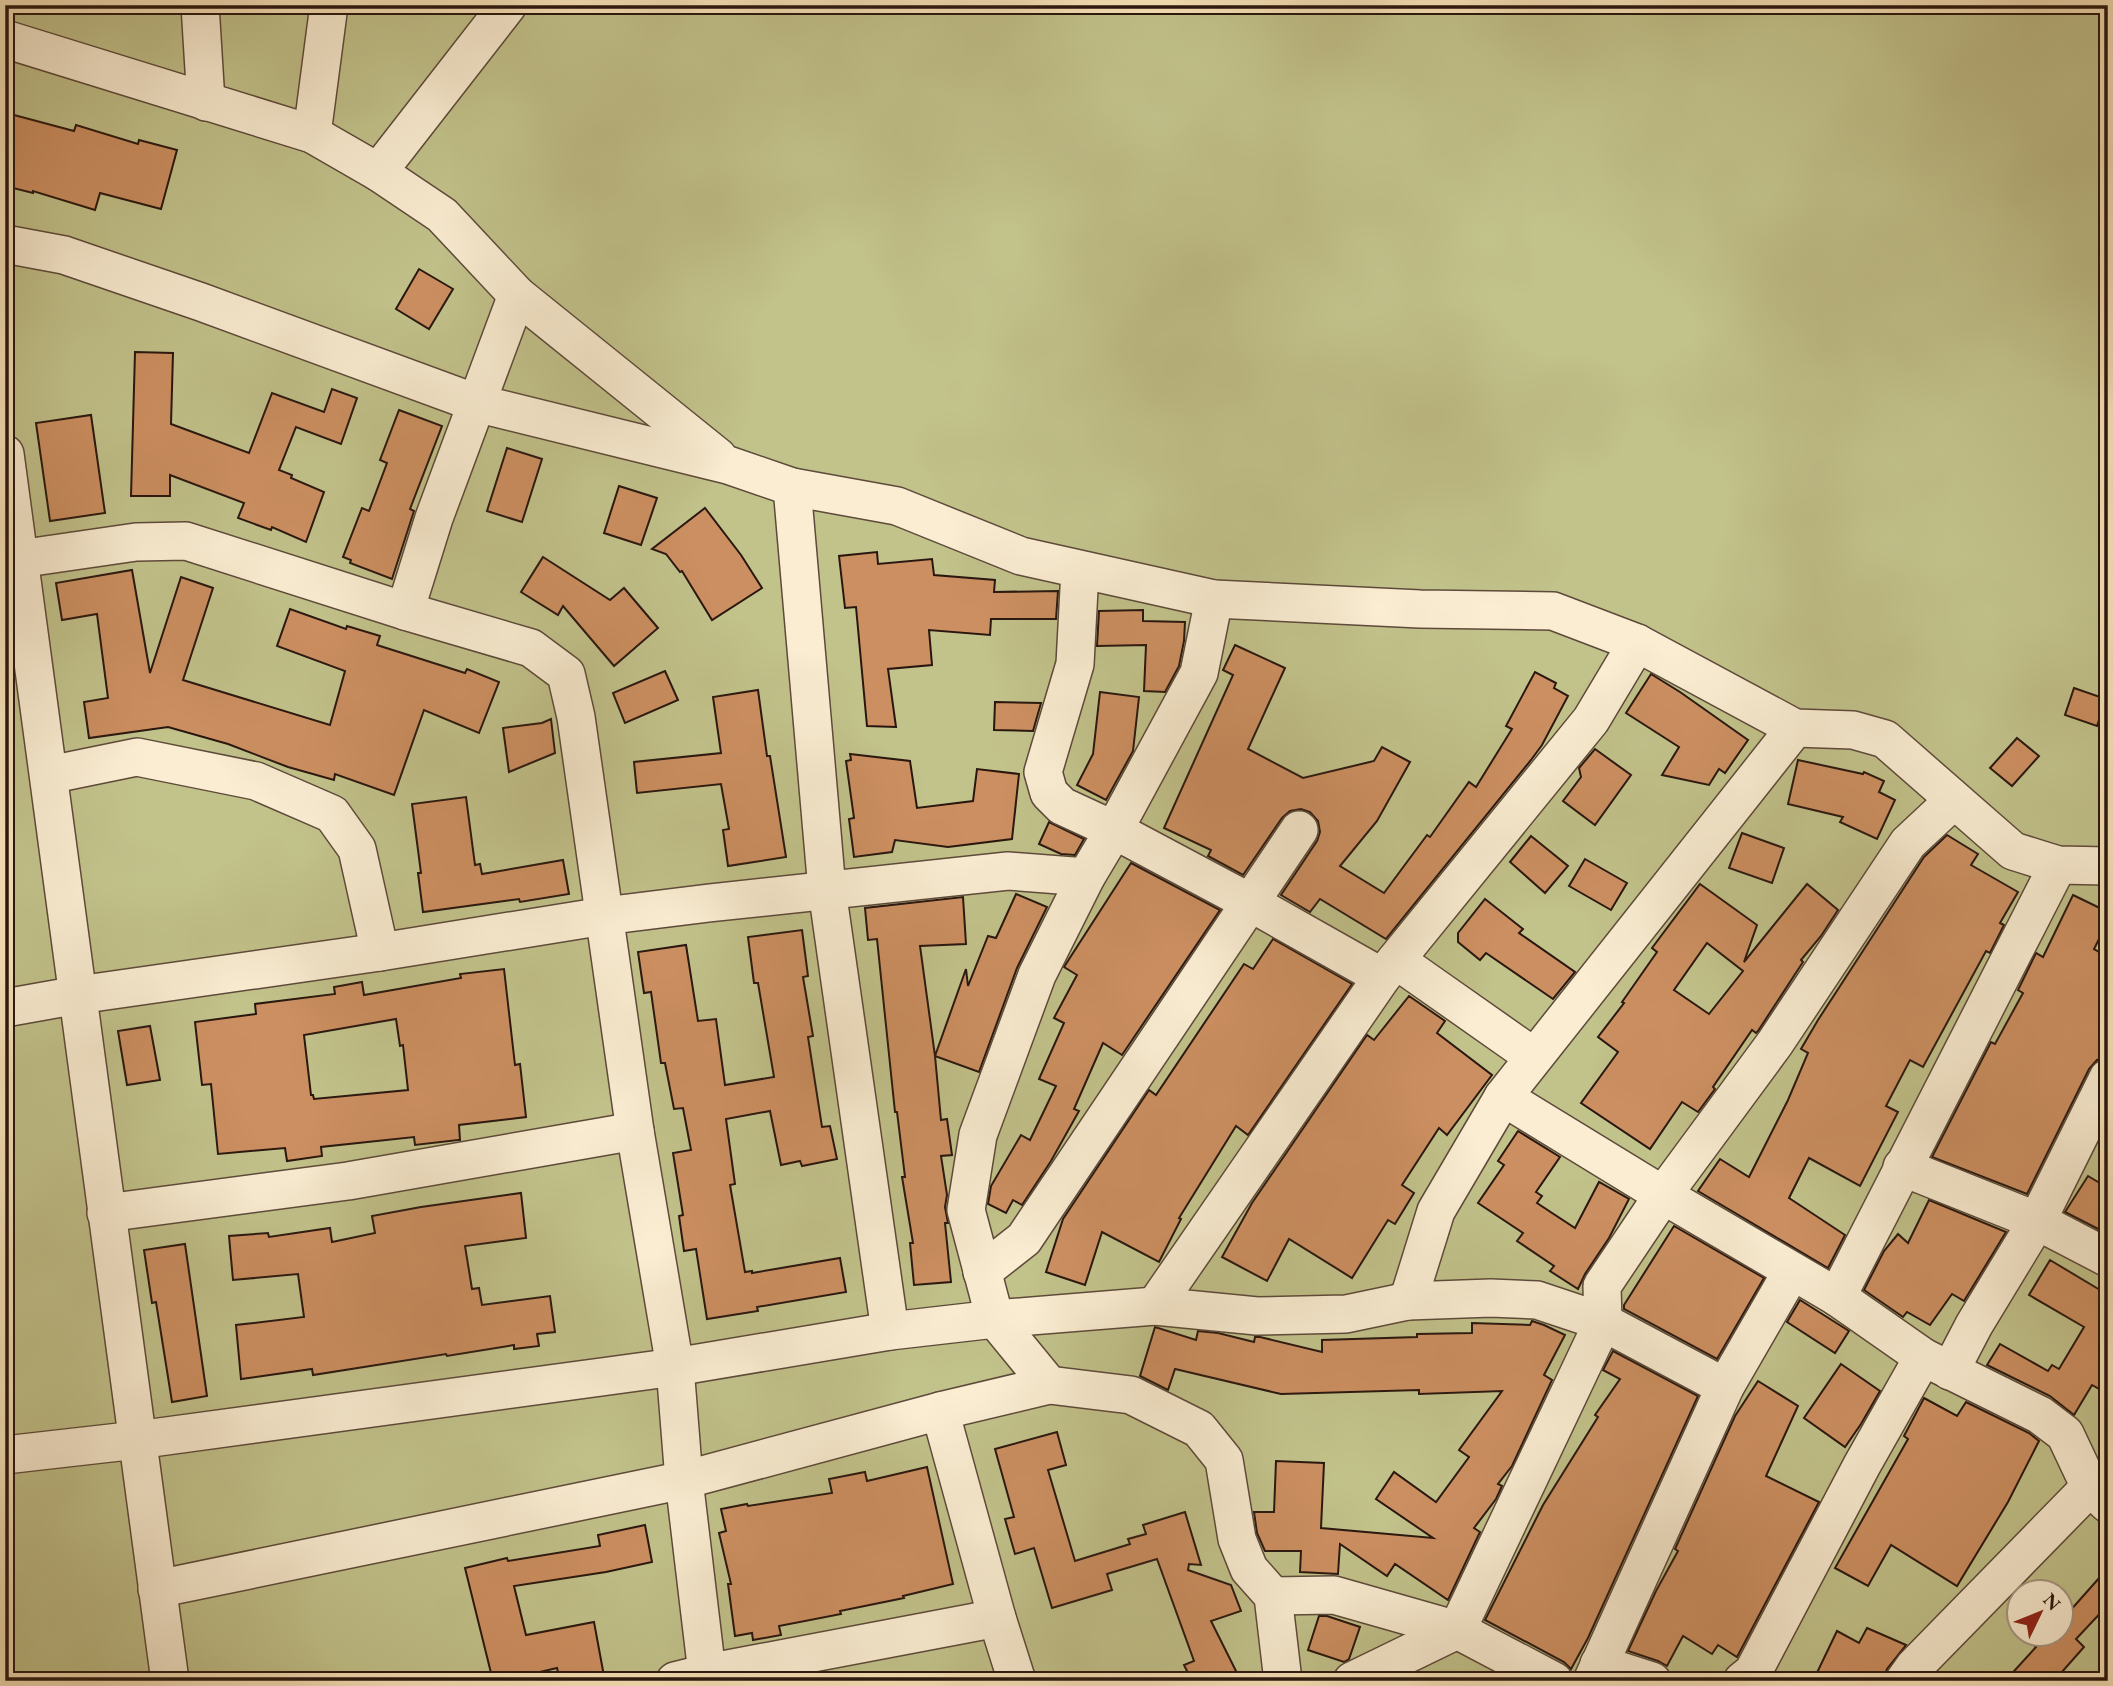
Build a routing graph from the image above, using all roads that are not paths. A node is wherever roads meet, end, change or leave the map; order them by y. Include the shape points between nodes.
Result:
1 (200, 5) edge
2 (329, 5) edge
3 (508, 5) edge
4 (5, 39) edge
5 (206, 102) junction
6 (312, 134) junction
7 (377, 172) junction
8 (5, 244) edge
9 (517, 295) junction
10 (476, 403) junction
11 (5, 454) edge
12 (729, 465) junction
13 (792, 487) junction
14 (13, 559) edge
15 (1080, 570) junction
16 (1214, 598) junction
17 (405, 611) junction
18 (1637, 643) junction
19 (1794, 728) junction
20 (49, 775) junction
21 (1954, 800) junction
22 (1114, 830) junction
23 (1300, 830) dead end
24 (2058, 865) junction
25 (2108, 866) edge
26 (1086, 877) junction
27 (827, 890) junction
28 (1251, 903) junction
29 (604, 916) junction
30 (380, 953) junction
31 (1389, 968) junction
32 (78, 995) junction
33 (5, 1008) edge
34 (1534, 1057) junction
35 (2108, 1078) edge
36 (1503, 1097) junction
37 (635, 1131) junction
38 (1902, 1167) junction
39 (1663, 1195) junction
40 (106, 1213) junction
41 (2037, 1221) junction
42 (2108, 1258) edge
43 (1792, 1271) junction
44 (982, 1272) junction
45 (1837, 1297) junction
46 (1408, 1301) junction
47 (1155, 1307) junction
48 (995, 1319) junction
49 (1603, 1322) junction
50 (890, 1331) junction
51 (1936, 1364) junction
52 (675, 1367) junction
53 (1049, 1385) junction
54 (1725, 1387) junction
55 (940, 1411) junction
56 (137, 1440) junction
57 (5, 1455) edge
58 (684, 1480) junction
59 (2102, 1490) edge
60 (157, 1588) junction
61 (1273, 1597) junction
62 (997, 1618) junction
63 (1457, 1630) junction
64 (1596, 1672) edge
65 (691, 1677) edge
66 (170, 1681) edge
67 (1017, 1681) edge
68 (1283, 1681) edge
69 (1352, 1681) edge
70 (1554, 1681) edge
71 (1652, 1681) edge
72 (1742, 1681) edge
73 (1904, 1681) edge

1 - 5 street
2 - 6 street
3 - 7 street
4 - 5 street
5 - 6 street
6 - 7 street
7 - 9 street via 442,215
8 - 10 street via 89,263
9 - 10 street
9 - 12 street
10 - 12 street
10 - 17 street
11 - 14 street
12 - 13 street
13 - 15 street via 897,506 1021,556
13 - 27 street
14 - 17 street via 136,542 186,541
14 - 20 street
15 - 16 street
15 - 22 street via 1075,664 1043,772 1049,793 1062,806
16 - 18 street via 1553,611
16 - 22 street via 1199,673
17 - 29 street via 531,648 566,674
18 - 19 street
18 - 31 street via 1591,720
19 - 21 street via 1853,730 1885,739
19 - 34 street
20 - 30 street via 136,757 256,781 332,814 357,849
20 - 32 street
21 - 24 street via 2013,851
21 - 39 street via 1908,843 1775,1043
22 - 26 street
22 - 28 street
23 - 28 street
24 - 25 street
24 - 38 street
26 - 27 street via 1008,871
26 - 44 street via 1037,975 978,1135 966,1210
27 - 29 street
27 - 50 street
28 - 31 street
28 - 44 street via 1024,1239
29 - 30 street
29 - 37 street
30 - 32 street
31 - 34 street
31 - 47 street
32 - 33 street
32 - 40 street
34 - 36 street
35 - 41 street
36 - 39 street
36 - 46 street via 1436,1210
37 - 40 street via 348,1181
37 - 52 street
38 - 41 street
38 - 45 street
39 - 43 street
39 - 49 street via 1602,1286
40 - 56 street
41 - 42 street
41 - 51 street via 1974,1325
43 - 45 street
43 - 54 street
44 - 48 street
45 - 51 street
46 - 47 street via 1346,1314 1257,1316
46 - 49 street via 1537,1300
47 - 48 street
48 - 50 street
48 - 53 street
49 - 54 street
49 - 63 street
50 - 52 street
51 - 59 street via 2040,1415 2065,1434
51 - 72 street via 1862,1465 1754,1672
52 - 56 street
52 - 58 street
53 - 55 street
53 - 61 street via 1131,1395 1199,1429 1224,1460 1237,1539 1250,1569
54 - 64 street
55 - 58 street
55 - 62 street
56 - 57 street
56 - 60 street
58 - 60 street
58 - 65 street
59 - 73 street
60 - 66 street
61 - 63 street via 1334,1595
61 - 68 street
62 - 65 street
62 - 67 street
63 - 69 street
63 - 70 street
64 - 71 street

